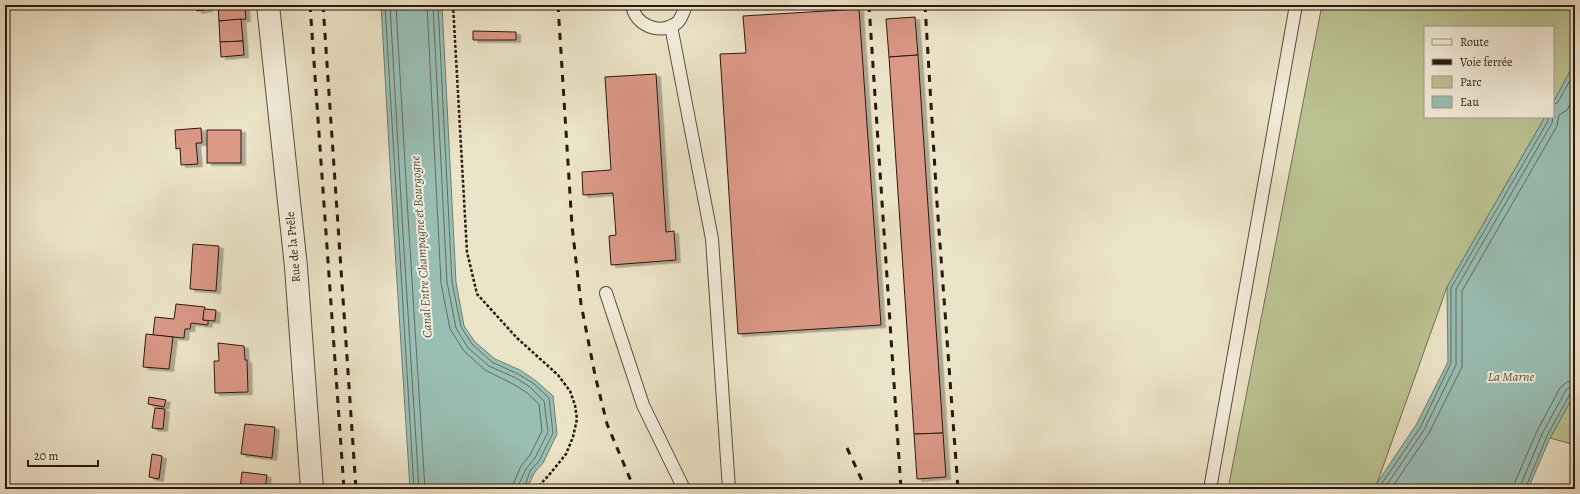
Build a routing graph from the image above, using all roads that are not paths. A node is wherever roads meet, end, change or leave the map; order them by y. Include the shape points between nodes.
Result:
1 (268, 5) edge
2 (632, 5) edge
3 (686, 5) edge
4 (1296, 5) edge
5 (671, 26) junction
6 (606, 293) dead end
7 (312, 489) edge
8 (684, 489) edge
9 (729, 489) edge
10 (1210, 489) edge

1 - 7 street, Rue de la Prêle via 296,267
2 - 5 lane via 637,19 645,25 658,29
3 - 5 lane via 684,13
4 - 10 lane
5 - 9 lane via 712,239
6 - 8 lane via 642,405

